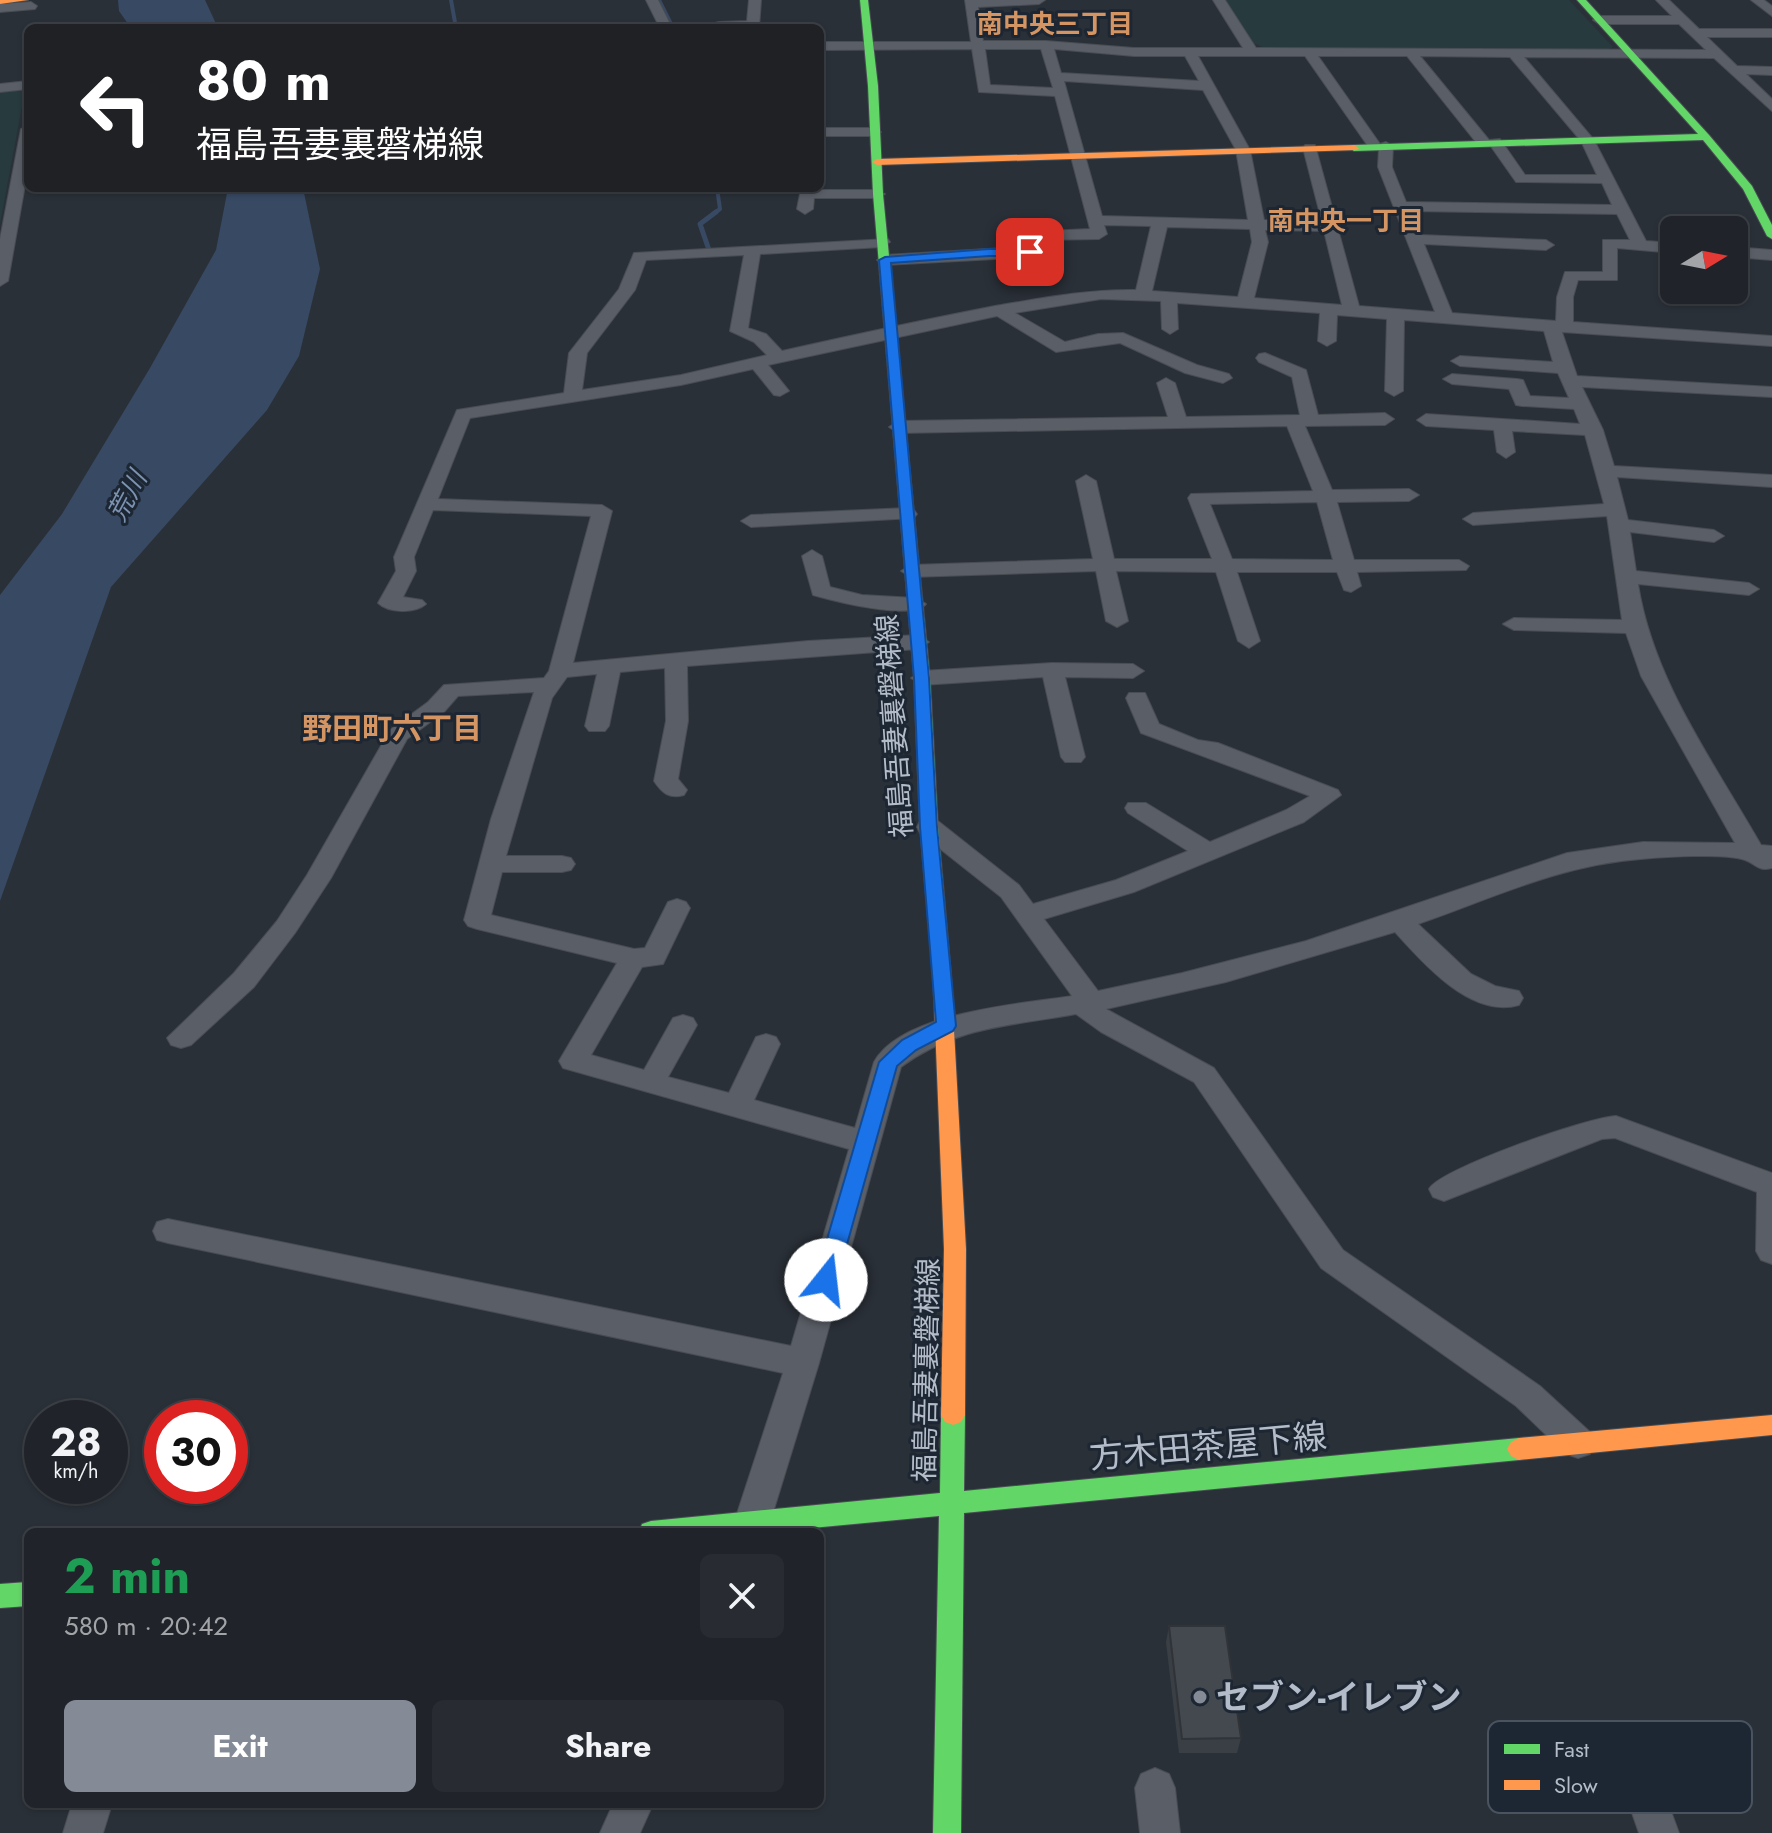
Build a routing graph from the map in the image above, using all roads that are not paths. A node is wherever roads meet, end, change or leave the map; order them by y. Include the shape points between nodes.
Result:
1 (652, 0) edge
2 (755, 0) edge
3 (864, 0) edge
4 (1039, 0) edge
5 (1219, 0) edge
6 (1581, 0) edge
7 (1662, 0) edge
8 (1757, 0) edge
9 (0, 2) edge
10 (971, 2) edge
11 (29, 6) edge
12 (0, 8) edge
13 (1772, 12) edge
14 (1599, 20) junction
15 (1683, 20) junction
16 (664, 24) edge
17 (753, 24) edge
18 (1696, 33) junction
19 (1772, 33) edge
20 (869, 45) junction
21 (978, 45) junction
22 (1046, 45) junction
23 (824, 46) edge
24 (1252, 52) junction
25 (1309, 52) junction
26 (1410, 52) junction
27 (1190, 53) junction
28 (1514, 53) junction
29 (1629, 53) junction
30 (1717, 54) junction
31 (1733, 70) junction
32 (1772, 71) edge
33 (1056, 77) junction
34 (24, 85) edge
35 (1208, 86) junction
36 (0, 88) edge
37 (1060, 92) junction
38 (1772, 107) edge
39 (824, 132) edge
40 (874, 132) junction
41 (1706, 137) junction
42 (1587, 140) junction
43 (1490, 142) junction
44 (1380, 146) junction
45 (1310, 148) junction
46 (1243, 150) junction
47 (24, 151) edge
48 (1080, 155) junction
49 (877, 162) junction
50 (1606, 179) junction
51 (1748, 188) junction
52 (1772, 188) edge
53 (878, 194) junction
54 (1401, 206) junction
55 (805, 209) dead end
56 (1622, 210) junction
57 (1096, 220) junction
58 (1160, 222) junction
59 (1258, 225) junction
60 (785, 227) dead end
61 (1331, 227) junction
62 (1772, 236) edge
63 (1414, 239) junction
64 (1640, 245) junction
65 (784, 247) junction
66 (1660, 247) edge
67 (753, 249) junction
68 (884, 251) junction
69 (1748, 253) edge
70 (1772, 255) edge
71 (1571, 275) junction
72 (0, 281) edge
73 (1143, 295) junction
74 (1169, 297) junction
75 (1245, 302) junction
76 (1329, 308) junction
77 (1352, 310) junction
78 (1001, 311) junction
79 (1396, 313) junction
80 (1445, 317) junction
81 (1558, 326) junction
82 (1170, 329) dead end
83 (892, 333) junction
84 (1327, 341) dead end
85 (1770, 346) edge
86 (779, 358) junction
87 (1265, 358) dead end
88 (1460, 361) dead end
89 (757, 363) junction
90 (1568, 374) junction
91 (1223, 378) dead end
92 (1452, 379) dead end
93 (1166, 383) dead end
94 (780, 391) dead end
95 (1394, 391) dead end
96 (1772, 392) edge
97 (572, 398) junction
98 (1582, 404) junction
99 (1302, 419) junction
100 (1385, 419) dead end
101 (1178, 420) junction
102 (1426, 420) dead end
103 (1502, 424) junction
104 (898, 427) junction
105 (1594, 430) junction
106 (1506, 452) dead end
107 (1607, 471) junction
108 (1086, 481) dead end
109 (1772, 481) edge
110 (1409, 495) dead end
111 (1325, 496) junction
112 (427, 504) junction
113 (907, 514) junction
114 (1617, 517) junction
115 (1473, 519) dead end
116 (751, 521) dead end
117 (1714, 536) dead end
118 (812, 556) dead end
119 (1102, 566) junction
120 (1459, 566) dead end
121 (1225, 567) junction
122 (911, 571) junction
123 (1348, 576) junction
124 (1625, 576) junction
125 (1749, 589) dead end
126 (415, 604) dead end
127 (915, 604) junction
128 (1117, 621) dead end
129 (1514, 624) dead end
130 (1635, 627) junction
131 (1249, 641) dead end
132 (918, 642) junction
133 (676, 660) junction
134 (610, 667) junction
135 (1052, 670) junction
136 (1133, 671) dead end
137 (555, 678) junction
138 (922, 678) junction
139 (1137, 698) dead end
140 (597, 726) dead end
141 (1073, 757) dead end
142 (675, 790) dead end
143 (1137, 808) dead end
144 (929, 827) junction
145 (1207, 851) junction
146 (1766, 859) edge
147 (491, 864) junction
148 (562, 864) dead end
149 (677, 908) dead end
150 (1026, 915) junction
151 (1400, 921) junction
152 (634, 958) junction
153 (1509, 998) dead end
154 (1086, 1003) junction
155 (683, 1025) dead end
156 (946, 1026) junction
157 (181, 1038) dead end
158 (766, 1044) dead end
159 (651, 1082) junction
160 (737, 1106) junction
161 (866, 1142) junction
162 (1772, 1185) edge
163 (1444, 1189) dead end
164 (168, 1231) dead end
165 (1772, 1251) edge
166 (803, 1363) junction
167 (1772, 1425) edge
168 (1578, 1443) junction
169 (952, 1503) junction
170 (751, 1527) edge
171 (731, 1528) edge
172 (24, 1594) edge
173 (0, 1596) edge
174 (1155, 1788) dead end
175 (91, 1808) edge
176 (631, 1808) edge
177 (1652, 1813) edge
178 (83, 1833) edge
179 (620, 1833) edge
180 (947, 1833) edge
181 (1160, 1833) edge
182 (1659, 1833) edge

1 - 16 street
2 - 17 street
3 - 20 main road, 福島吾妻裏磐梯線
4 - 10 street
5 - 24 street
6 - 14 main road
7 - 15 street
8 - 13 street
9 - 11 main road
10 - 21 street
11 - 12 street
14 - 15 street
14 - 29 main road
15 - 18 street
18 - 19 street
18 - 30 street
20 - 21 street
20 - 23 street
20 - 40 main road, 福島吾妻裏磐梯線
21 - 22 street
21 - 37 street via 984,89
22 - 27 street
22 - 33 street
24 - 25 street
24 - 27 street
25 - 26 street
25 - 44 street
26 - 28 street
26 - 43 street
27 - 35 street
28 - 29 street
28 - 42 street
29 - 30 street
29 - 41 main road
30 - 31 street
31 - 32 street
31 - 38 street
33 - 35 street
33 - 37 street
34 - 36 street
35 - 46 street
37 - 48 street
39 - 40 street
40 - 49 main road, 福島吾妻裏磐梯線
41 - 42 main road
41 - 51 main road
42 - 43 main road
42 - 50 street
43 - 44 main road
43 - 50 street via 1521,179
44 - 45 main road
44 - 54 street
45 - 46 main road
45 - 61 street
46 - 48 main road
46 - 59 street
47 - 72 street
48 - 49 main road
48 - 57 street
49 - 53 main road, 福島吾妻裏磐梯線
50 - 56 street
51 - 52 main road
51 - 62 main road
53 - 55 street via 807,194
53 - 68 main road, 福島吾妻裏磐梯線
54 - 56 street
54 - 63 street
56 - 64 street
57 - 58 street
57 - 68 street via 1099,234 1030,235 1030,252
58 - 59 street
58 - 73 street
59 - 61 street
59 - 75 street via 1257,258
60 - 65 street
61 - 77 street
63 - 71 street via 1548,252
63 - 80 street
64 - 66 street
64 - 71 street via 1609,243 1611,277
65 - 67 street
65 - 68 street
67 - 86 street via 739,331 760,338
67 - 97 street via 640,256 627,290 578,353
68 - 83 main road, 福島吾妻裏磐梯線
69 - 70 street
71 - 81 street
73 - 74 street
73 - 78 street via 1101,294
74 - 75 street
74 - 82 street
75 - 76 street
76 - 77 street
76 - 84 street
77 - 79 street
78 - 83 street
78 - 91 street via 1062,348 1123,338
79 - 80 street
79 - 95 street
80 - 81 street
81 - 85 street
81 - 90 street
83 - 86 street
83 - 104 main road, 福島吾妻裏磐梯線
86 - 89 street
87 - 99 street via 1300,374
88 - 90 street
89 - 94 street
89 - 97 street
90 - 96 street
90 - 98 street
92 - 98 street via 1517,384 1522,401
93 - 101 street
97 - 112 street via 455,414
98 - 105 street
99 - 100 street
99 - 101 street
99 - 111 street
101 - 104 street
102 - 103 street
103 - 105 street
103 - 106 street
104 - 113 main road, 福島吾妻裏磐梯線
105 - 107 street
107 - 109 street
107 - 114 street
108 - 119 street
110 - 111 street
111 - 121 street via 1198,498
111 - 123 street
112 - 126 street via 404,557 406,571 389,603
112 - 137 street via 602,511
113 - 116 street
113 - 122 main road, 福島吾妻裏磐梯線
114 - 115 street
114 - 117 street
114 - 124 street
118 - 127 street via 820,591 862,601
119 - 121 street
119 - 122 street
119 - 128 street
120 - 123 street
121 - 123 street
121 - 131 street
122 - 127 main road, 福島吾妻裏磐梯線
124 - 125 street
124 - 130 street
127 - 132 main road, 福島吾妻裏磐梯線
129 - 130 street
130 - 146 street via 1652,676
132 - 133 street
132 - 138 main road, 福島吾妻裏磐梯線
133 - 134 street
133 - 142 street via 677,721 666,781
134 - 137 street
134 - 140 street
135 - 136 street
135 - 138 street
135 - 141 street
137 - 147 street via 541,698
137 - 157 street via 452,690 398,735 286,927 244,980
138 - 144 main road, 福島吾妻裏磐梯線
139 - 145 street via 1149,728 1329,795 1295,816
143 - 145 street
144 - 150 street via 1010,891
144 - 156 main road, 福島吾妻裏磐梯線
145 - 150 street via 1125,886
146 - 151 street via 1628,851 1566,861
147 - 148 street
147 - 152 street via 477,920
149 - 152 street via 654,957
150 - 154 street
151 - 153 street via 1468,987
151 - 154 street via 1268,960
152 - 159 street via 573,1061
154 - 156 street
154 - 168 street via 1097,1018 1181,1057 1204,1075 1332,1259 1528,1396
155 - 159 street
156 - 161 street via 888,1062
156 - 169 main road, 福島吾妻裏磐梯線 via 955,1249
158 - 160 street
159 - 160 street
160 - 161 street
161 - 166 street
162 - 163 street via 1616,1127 1600,1128
162 - 165 street
164 - 166 street
166 - 170 street
167 - 168 main road, 方木田茶屋下線
168 - 169 main road, 方木田茶屋下線
169 - 170 main road, 方木田茶屋下線
169 - 180 main road, 福島吾妻裏磐梯線
170 - 171 main road, 方木田茶屋下線
172 - 173 main road
174 - 181 street
175 - 178 street
176 - 179 street
177 - 182 street

